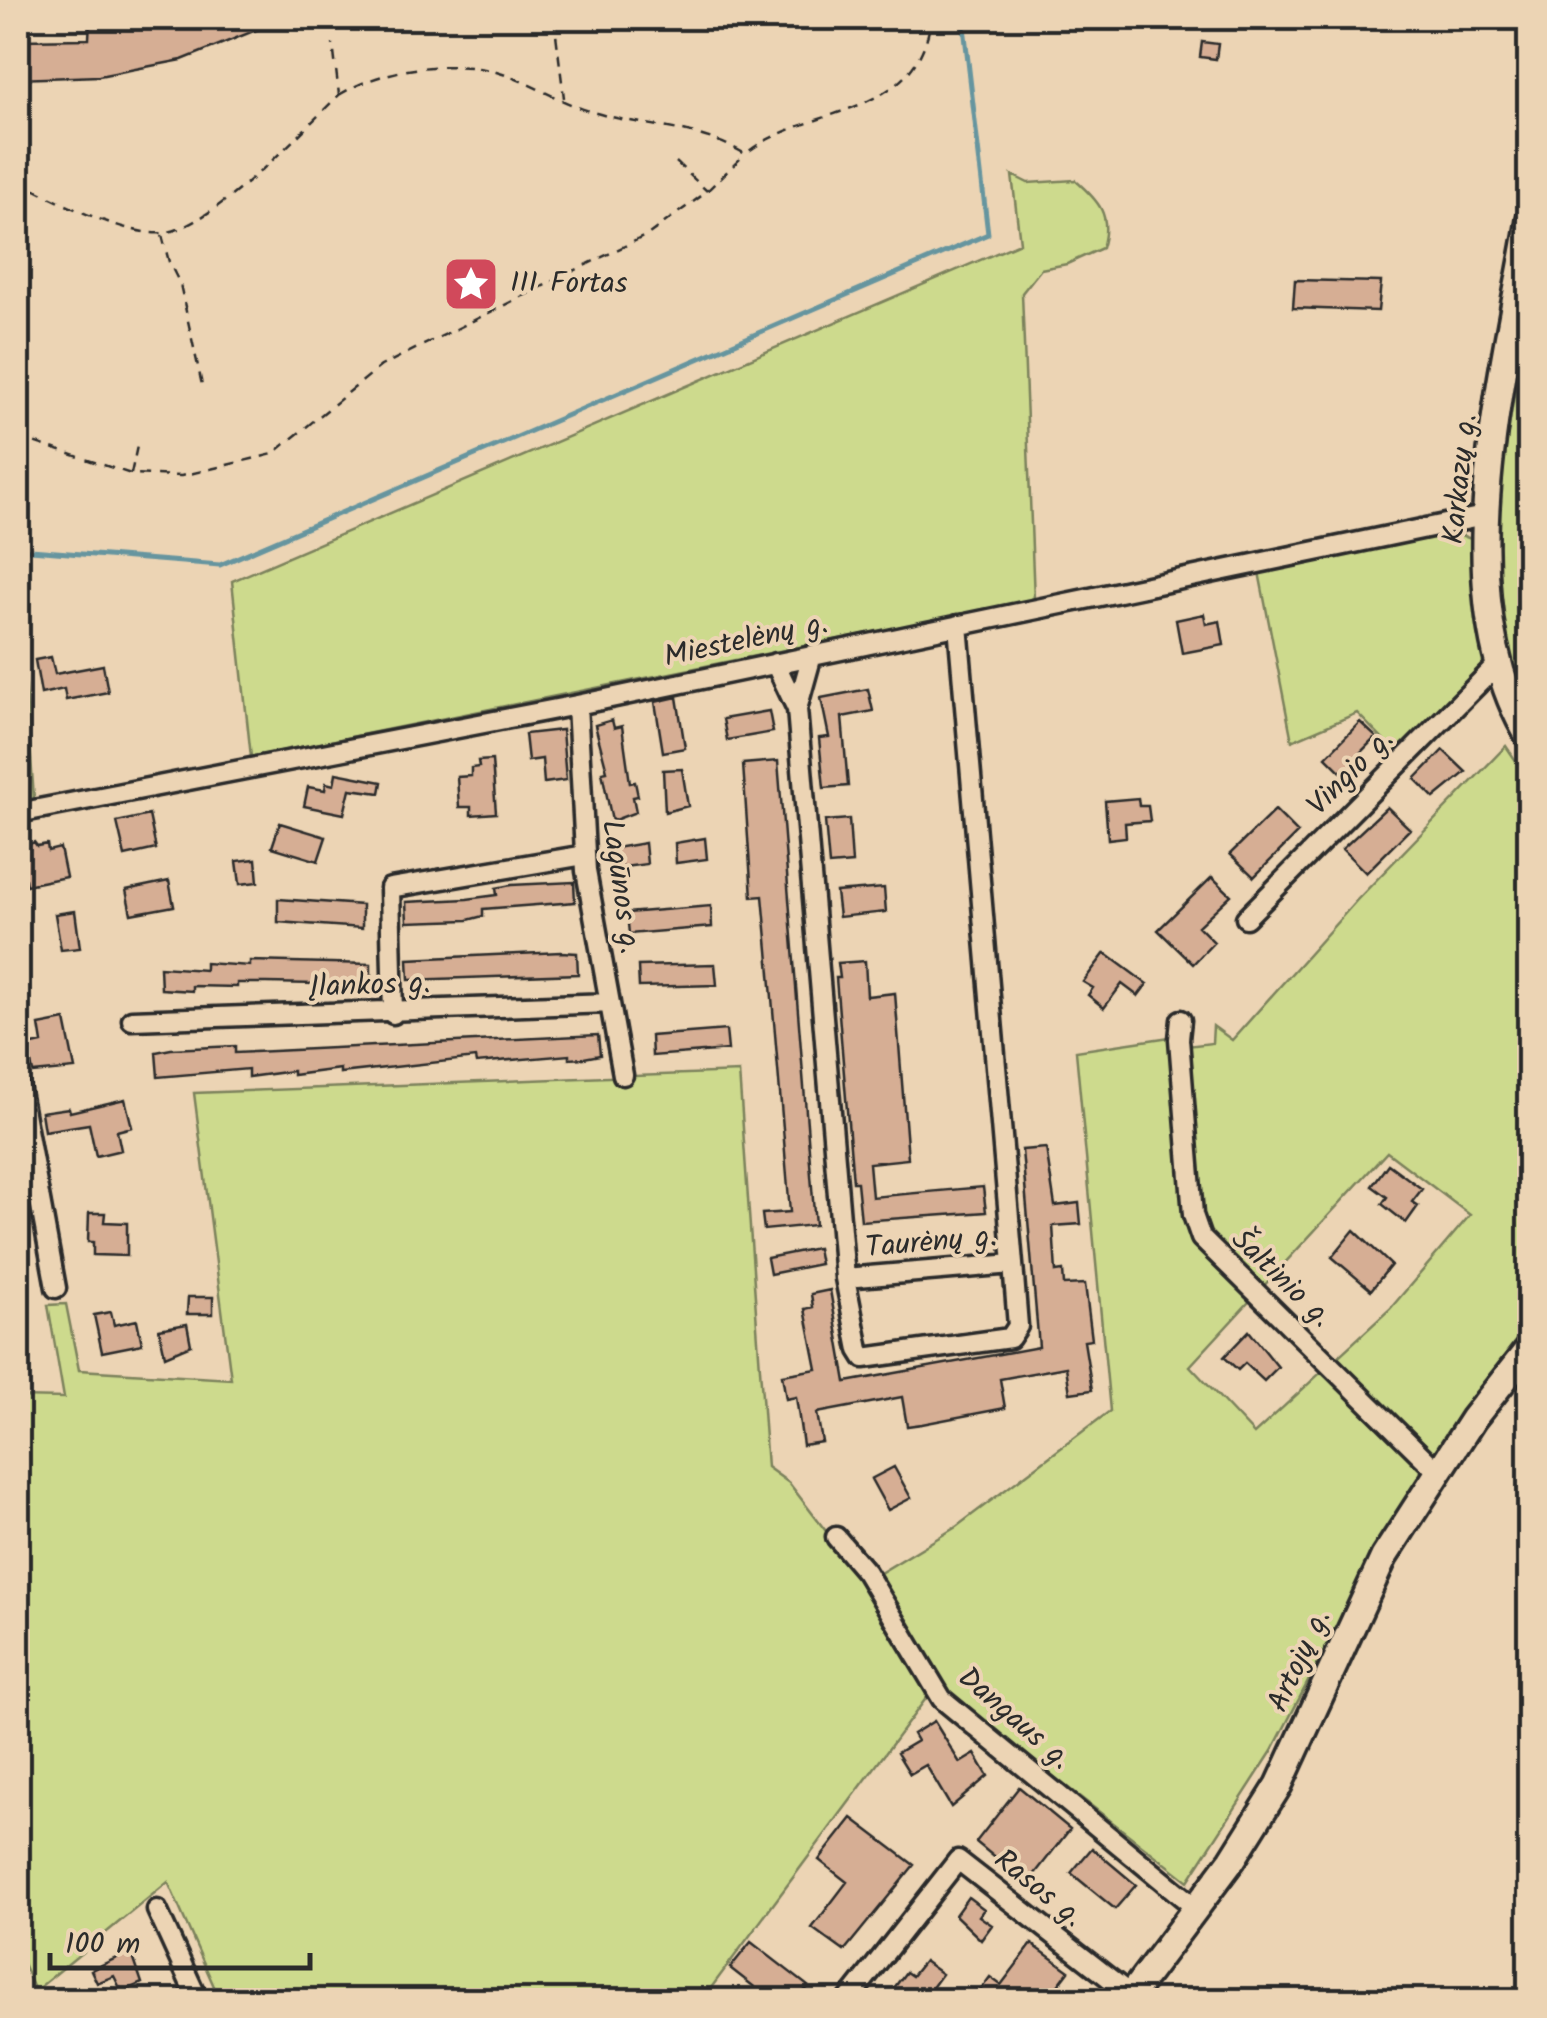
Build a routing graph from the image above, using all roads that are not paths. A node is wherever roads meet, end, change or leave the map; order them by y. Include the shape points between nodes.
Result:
1 (1530, 220) edge
2 (1484, 516) junction
3 (958, 625) junction
4 (812, 655) junction
5 (775, 663) junction
6 (1496, 666) junction
7 (576, 705) junction
8 (796, 709) junction
9 (1530, 738) edge
10 (18, 813) edge
11 (585, 855) junction
12 (1246, 918) dead end
13 (610, 1003) junction
14 (392, 1014) junction
15 (132, 1020) dead end
16 (1182, 1020) dead end
17 (623, 1075) dead end
18 (18, 1080) edge
19 (1014, 1264) junction
20 (845, 1278) junction
21 (56, 1288) dead end
22 (1530, 1347) edge
23 (1438, 1471) junction
24 (836, 1537) dead end
25 (1196, 1908) junction
26 (157, 1910) dead end
27 (1129, 1998) edge
28 (198, 2000) edge
29 (848, 2000) edge

1 - 2 main road, Karkazų g.
2 - 3 street, Miestelėnų g.
2 - 6 main road, Karkazų g.
3 - 4 street, Miestelėnų g.
3 - 19 street, Taurėnų g.
4 - 5 street, Miestelėnų g.
4 - 8 street, Taurėnų g.
5 - 7 street, Miestelėnų g.
5 - 8 street, Taurėnų g.
6 - 9 main road, Karkazų g.
6 - 12 street, Vingio g.
7 - 10 street, Miestelėnų g.
7 - 11 street, Lagūnos g.
8 - 20 street, Taurėnų g.
11 - 13 street, Lagūnos g.
11 - 14 street via 390,888
13 - 14 street, Įlankos g.
13 - 17 street, Lagūnos g.
14 - 15 street, Įlankos g.
16 - 23 street, Šaltinio g. via 1193,1215 1200,1238
18 - 21 street
19 - 20 street, Taurėnų g.
19 - 20 street via 1018,1326 1010,1338 864,1358
22 - 23 main road, Artojų g.
23 - 25 main road, Artojų g. via 1384,1557 1279,1785
24 - 25 street, Dangaus g. via 866,1572 942,1699
25 - 27 main road, Artojų g.
26 - 28 street
27 - 29 street, Rasos g. via 958,1860

